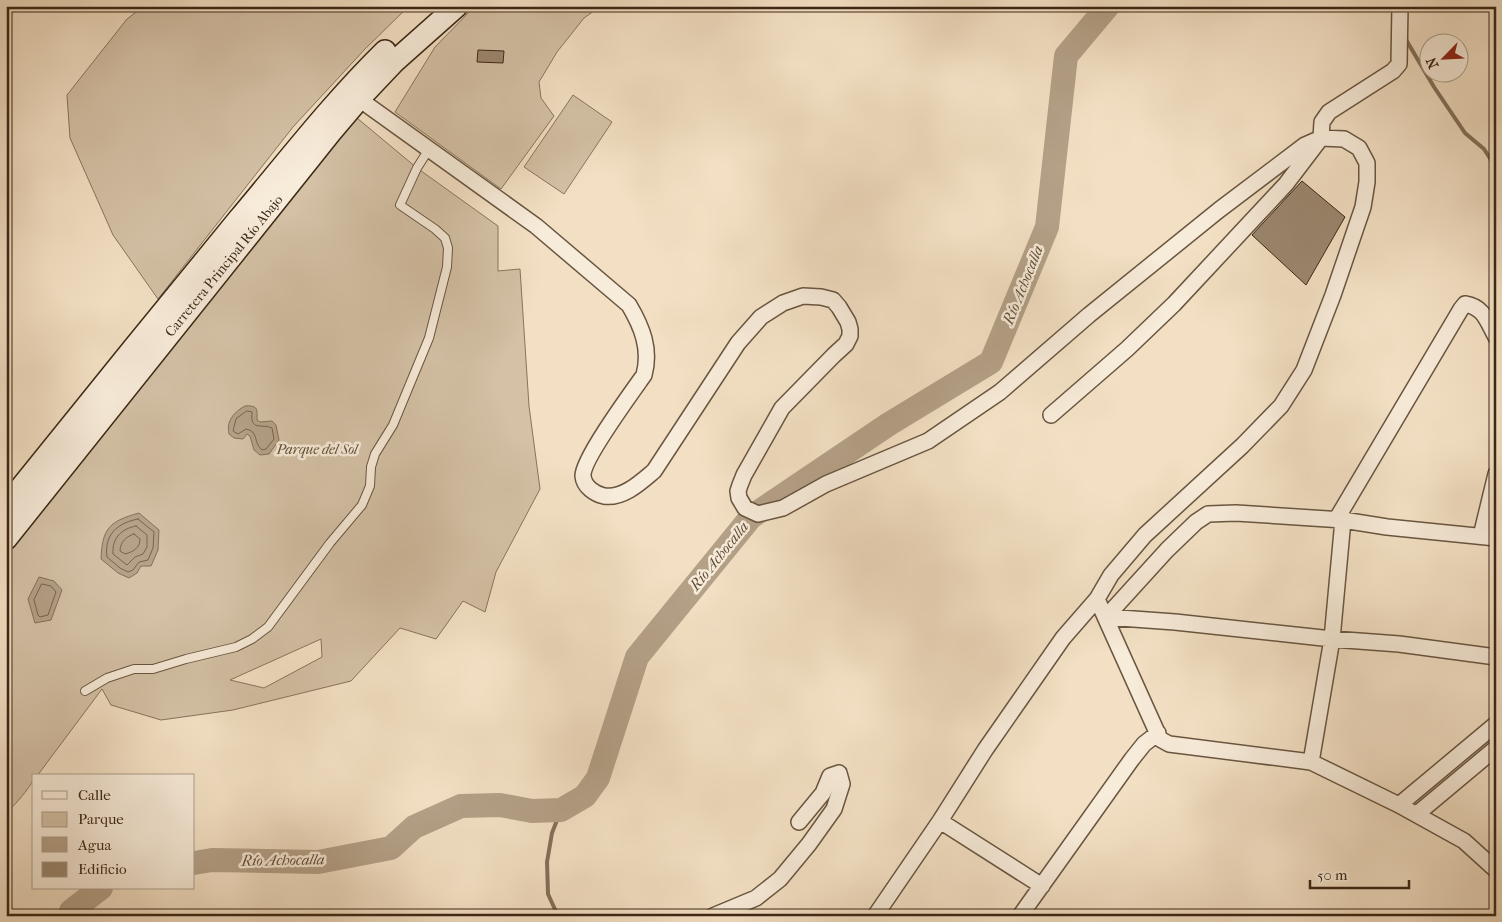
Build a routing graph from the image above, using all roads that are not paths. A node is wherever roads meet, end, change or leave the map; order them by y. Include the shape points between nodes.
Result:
1 (436, 6) edge
2 (457, 6) edge
3 (1400, 6) edge
4 (355, 92) junction
5 (1321, 138) junction
6 (429, 149) junction
7 (1496, 337) edge
8 (1051, 415) dead end
9 (1496, 474) edge
10 (6, 506) edge
11 (1339, 520) junction
12 (1488, 537) edge
13 (6, 538) edge
14 (1097, 599) junction
15 (1106, 616) junction
16 (1332, 639) junction
17 (1496, 657) edge
18 (85, 690) dead end
19 (1496, 724) edge
20 (1158, 733) junction
21 (1496, 748) edge
22 (1311, 762) junction
23 (1399, 805) junction
24 (1417, 814) junction
25 (940, 821) junction
26 (799, 822) dead end
27 (1496, 870) edge
28 (1042, 886) junction
29 (713, 916) edge
30 (875, 916) edge
31 (1020, 916) edge

1 - 4 main road, Carretera Principal Río Abajo via 385,52
2 - 4 main road, Carretera Principal Río Abajo
3 - 5 street via 1399,64 1329,112 1322,122
4 - 6 street
4 - 10 main road, Carretera Principal Río Abajo via 167,307
4 - 13 main road, Carretera Principal Río Abajo
5 - 6 street via 1305,145 1219,210 1000,392 928,441 826,484 783,508 758,514 750,512 742,504 738,491 744,475 782,408 850,336 848,322 840,307 833,300 821,296 803,296 783,303 761,317 738,343 654,471 622,493 598,494 586,485 584,471 647,364 646,346 636,317 628,305 536,226
5 - 8 street via 1286,184 1174,304
5 - 14 street via 1344,139 1359,148 1367,163 1367,182 1351,244 1304,370 1281,406 1249,440 1145,535 1111,575
6 - 18 lane via 400,205 445,238 447,267 429,338 393,426 375,454 370,486 362,505 268,627 252,639 236,647 153,669 134,669
7 - 11 street via 1482,312 1465,304
9 - 12 street
11 - 12 street
11 - 15 street via 1208,514 1173,544
11 - 16 street
14 - 15 street
14 - 25 street via 1058,645
15 - 16 street
15 - 20 street
16 - 17 street
16 - 22 street
19 - 23 street
20 - 22 street via 1160,739 1169,744
20 - 28 street via 1132,759
21 - 24 street
22 - 23 street
23 - 24 street
24 - 27 street via 1464,841
25 - 28 street
25 - 30 street
26 - 29 street via 823,793 830,776 839,774 842,784 834,808 780,879 756,898
28 - 31 street

